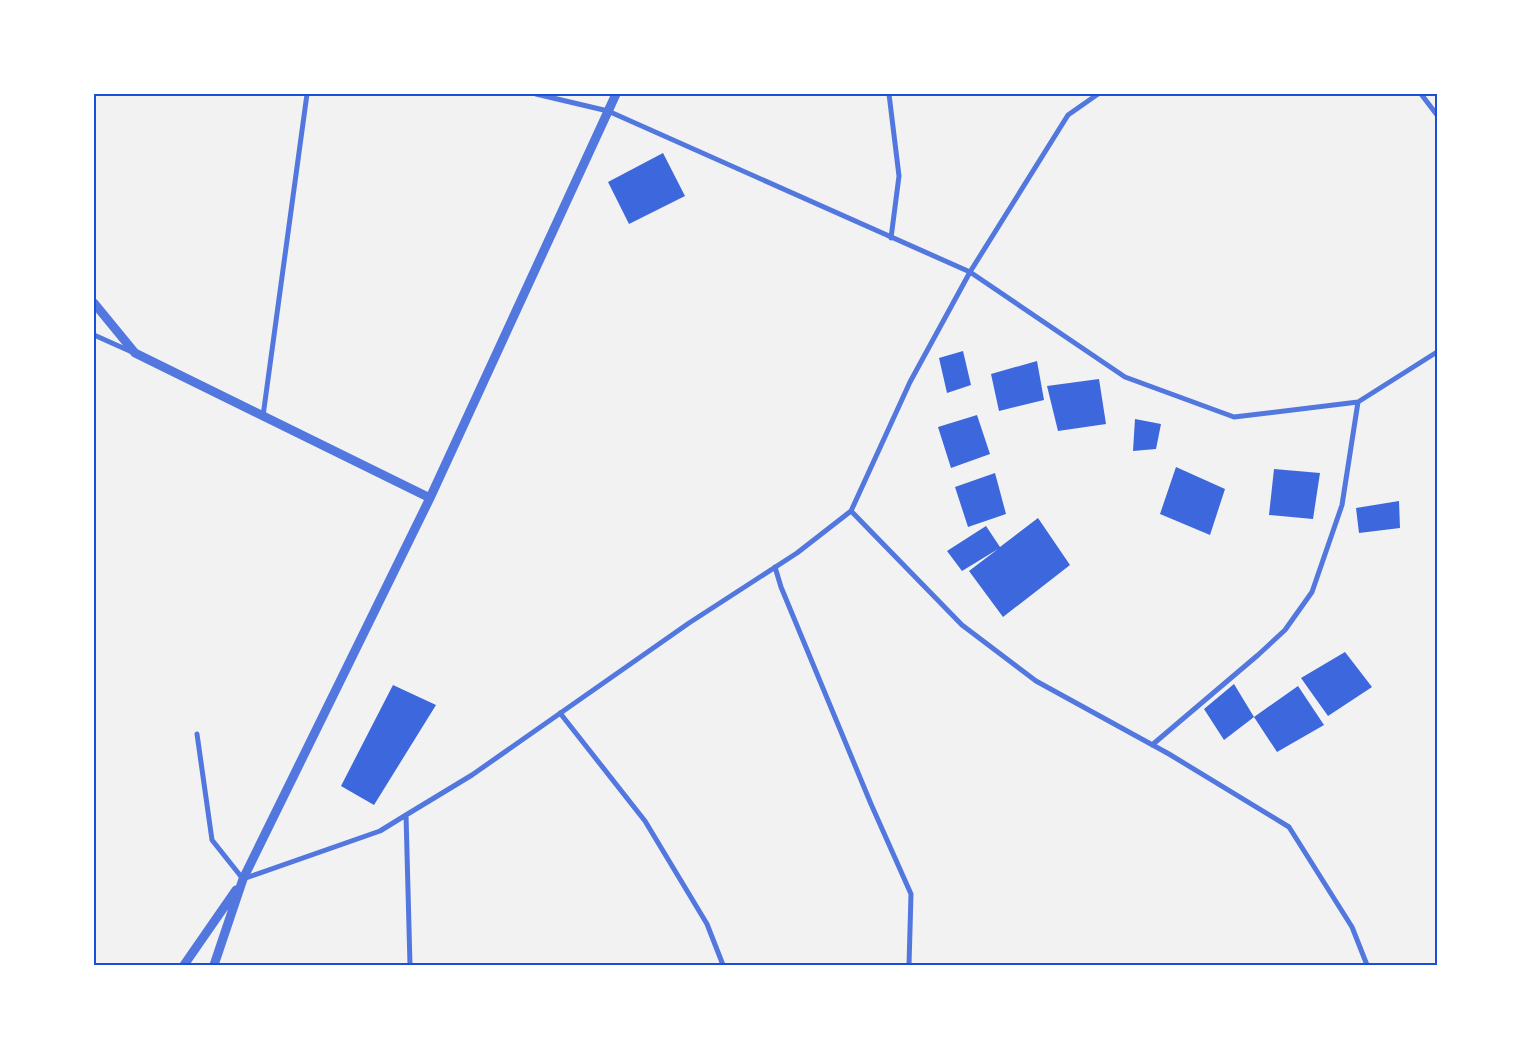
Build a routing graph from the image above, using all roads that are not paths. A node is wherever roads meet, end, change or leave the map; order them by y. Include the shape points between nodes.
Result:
1 (307, 94) edge
2 (536, 94) edge
3 (616, 94) edge
4 (889, 94) edge
5 (1098, 94) edge
6 (1421, 94) edge
7 (608, 111) junction
8 (1437, 115) edge
9 (892, 238) junction
10 (970, 272) junction
11 (94, 303) edge
12 (94, 335) edge
13 (1437, 352) edge
14 (135, 353) junction
15 (1358, 402) junction
16 (263, 416) junction
17 (430, 498) junction
18 (851, 511) junction
19 (776, 567) junction
20 (560, 713) junction
21 (197, 734) dead end
22 (1152, 745) junction
23 (406, 815) junction
24 (243, 879) junction
25 (184, 965) edge
26 (214, 965) edge
27 (410, 965) edge
28 (723, 965) edge
29 (909, 965) edge
30 (1367, 965) edge

1 - 16 street
2 - 7 street
3 - 7 street
4 - 9 street via 899,176
5 - 10 street via 1068,115
6 - 8 street
7 - 9 street
7 - 17 street
9 - 10 street
10 - 15 street via 1125,377 1234,417
10 - 18 street via 910,382
11 - 14 street
12 - 14 street
13 - 15 street
14 - 16 street
15 - 22 street via 1342,505 1312,592 1285,630
16 - 17 street
17 - 24 street
18 - 19 street
18 - 22 street via 962,625 1036,681
19 - 20 street
19 - 29 street via 781,587 911,894
20 - 23 street
20 - 28 street via 645,821 707,924
21 - 24 street via 212,840
22 - 30 street via 1289,827 1352,927
23 - 24 street via 380,831
23 - 27 street
24 - 25 street
24 - 26 street

